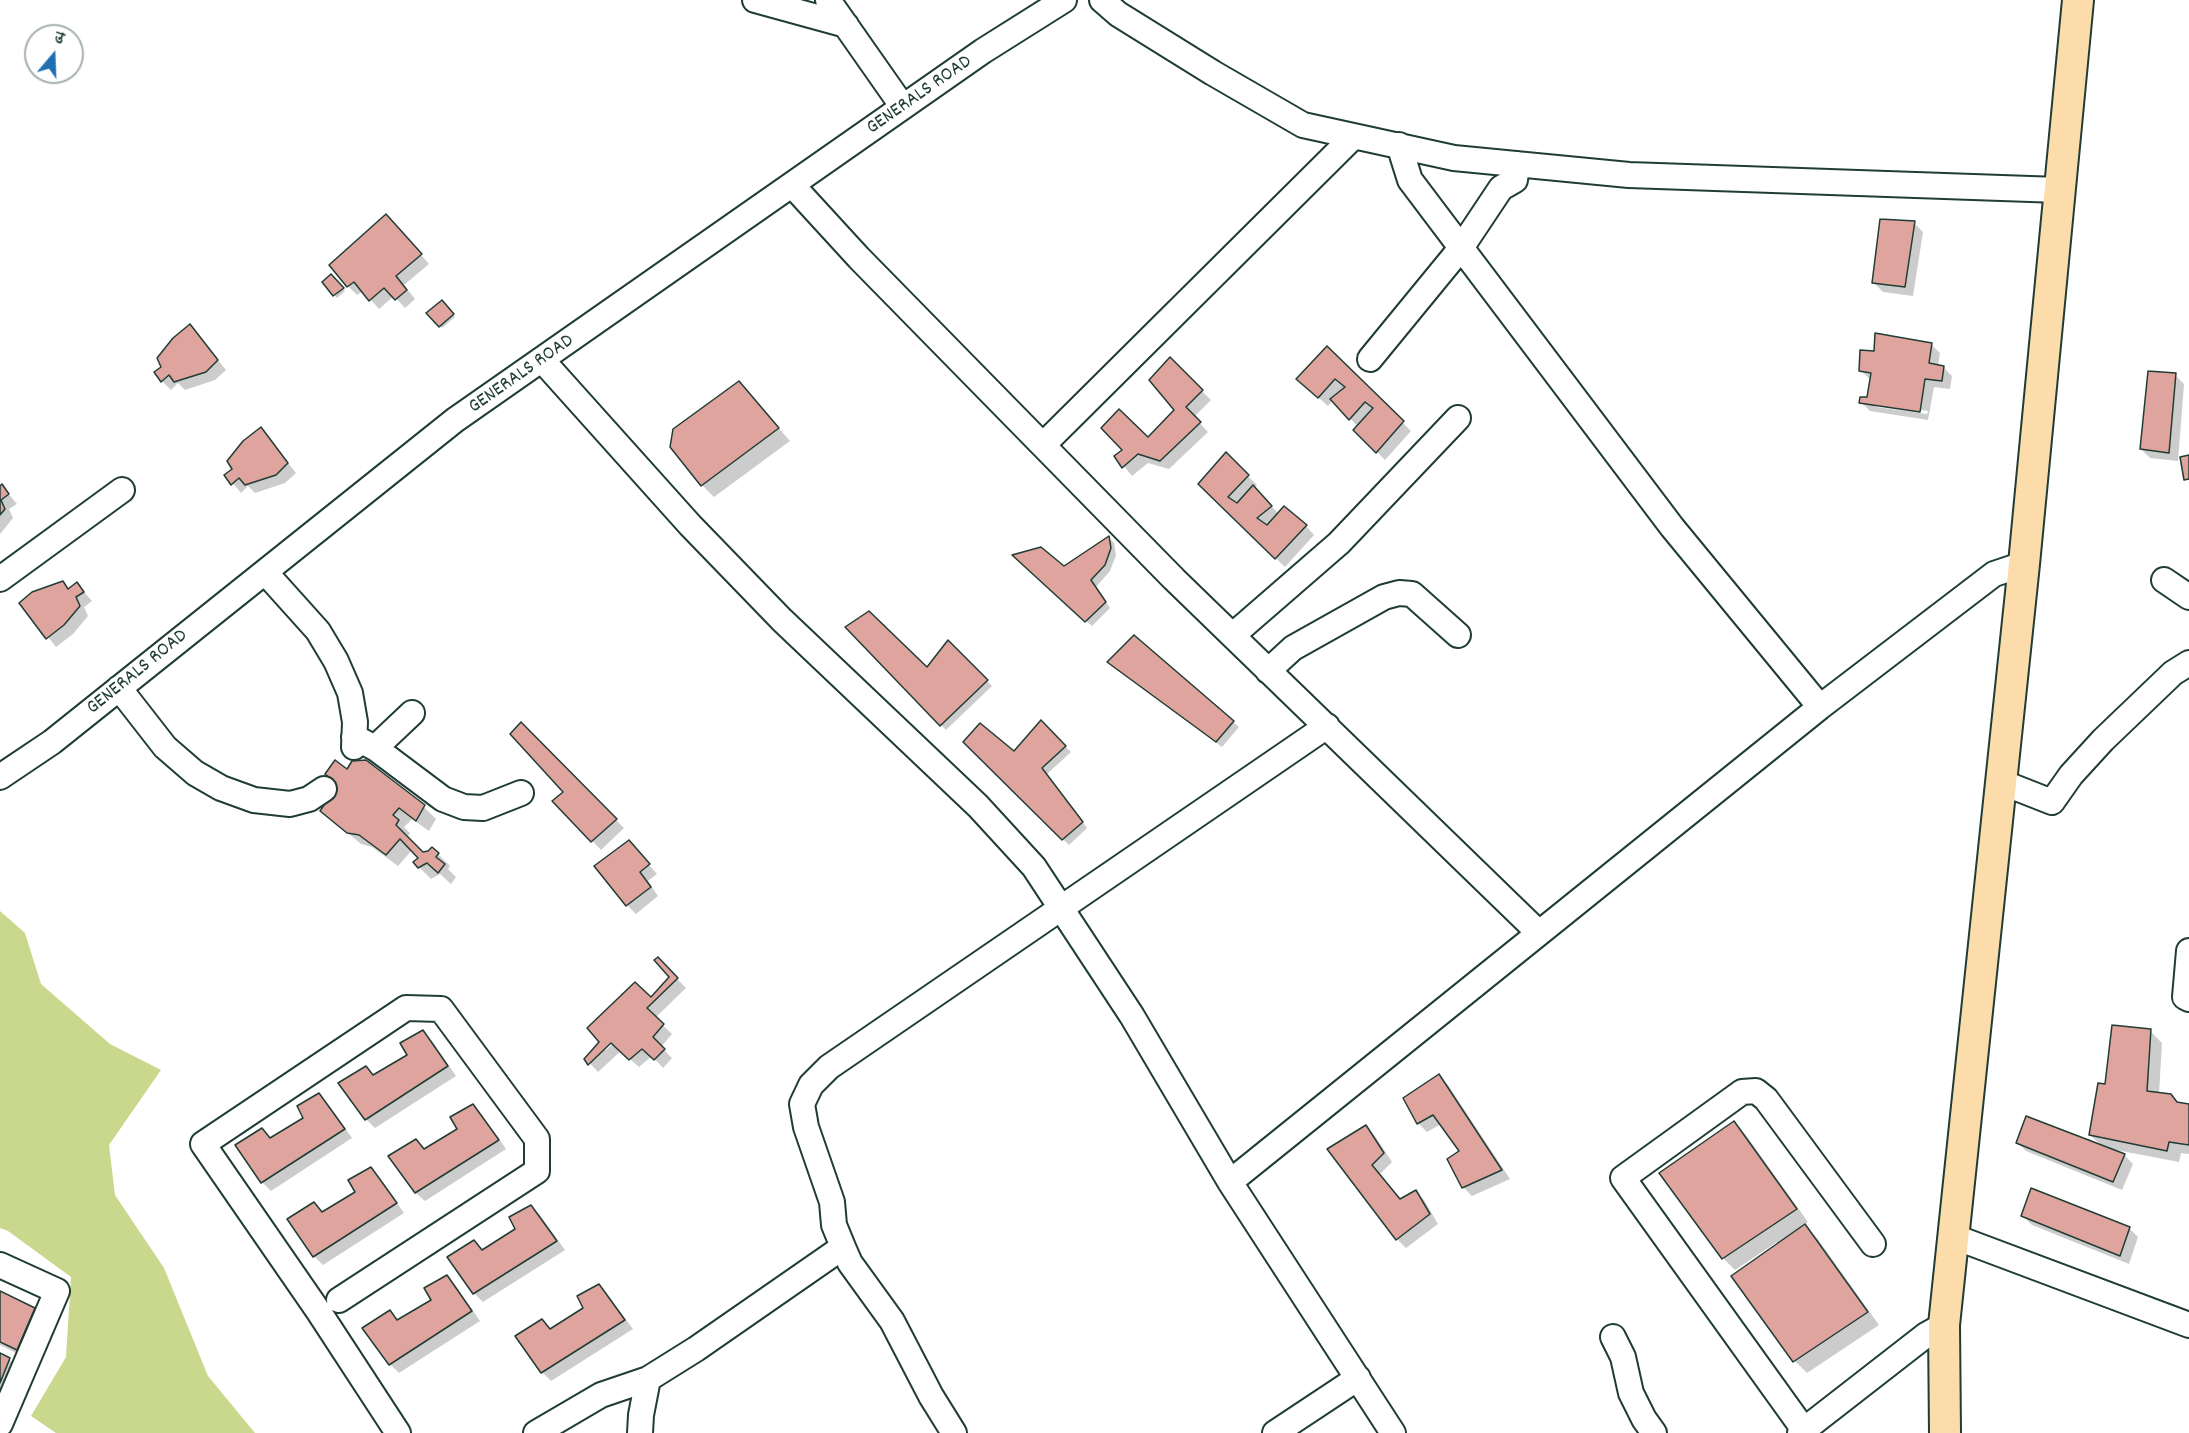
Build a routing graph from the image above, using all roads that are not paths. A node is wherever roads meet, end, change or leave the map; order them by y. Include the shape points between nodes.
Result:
1 (755, 0) edge
2 (828, 0) edge
3 (1064, 0) edge
4 (1102, 0) edge
5 (2078, 0) edge
6 (846, 25) junction
7 (903, 107) junction
8 (1354, 136) junction
9 (1399, 146) junction
10 (1517, 164) junction
11 (793, 186) junction
12 (2059, 190) junction
13 (1461, 248) junction
14 (1370, 359) dead end
15 (542, 360) junction
16 (1458, 418) dead end
17 (1043, 445) junction
18 (122, 490) dead end
19 (2024, 564) junction
20 (265, 572) junction
21 (0, 579) edge
22 (2164, 580) dead end
23 (2189, 597) edge
24 (1233, 635) junction
25 (1458, 636) dead end
26 (2189, 663) edge
27 (1268, 671) junction
28 (119, 688) junction
29 (1820, 707) junction
30 (412, 714) dead end
31 (1327, 726) junction
32 (361, 744) junction
33 (3, 768) edge
34 (2001, 782) junction
35 (324, 789) dead end
36 (521, 793) dead end
37 (1061, 909) junction
38 (1539, 933) junction
39 (2189, 951) edge
40 (2189, 999) edge
41 (1230, 1182) junction
42 (1952, 1236) junction
43 (1872, 1244) dead end
44 (843, 1247) junction
45 (0, 1265) edge
46 (339, 1300) dead end
47 (1944, 1325) junction
48 (2189, 1325) edge
49 (1612, 1337) dead end
50 (1358, 1378) junction
51 (648, 1379) junction
52 (0, 1424) edge
53 (1802, 1431) edge
54 (398, 1433) edge
55 (536, 1433) edge
56 (640, 1433) edge
57 (954, 1433) edge
58 (1275, 1433) edge
59 (1393, 1433) edge
60 (1654, 1433) edge
61 (1945, 1433) edge

1 - 6 street
2 - 6 street
3 - 7 street, GENERALS ROAD
4 - 8 street via 1203,68 1303,124
5 - 12 main road
6 - 7 street
7 - 11 street, GENERALS ROAD
8 - 9 street
8 - 17 street
9 - 10 street via 1454,158
9 - 13 street via 1410,180
10 - 12 street via 1629,175
10 - 13 street via 1515,180 1502,188
11 - 15 street, GENERALS ROAD
11 - 17 street
12 - 19 main road
13 - 14 street
13 - 29 street via 1672,527
15 - 20 street, GENERALS ROAD via 455,420
15 - 37 street via 690,525 782,620 978,806 1034,867
16 - 24 street via 1339,543
17 - 24 street
18 - 21 street
19 - 29 street via 1994,574
19 - 34 main road
20 - 28 street, GENERALS ROAD
20 - 32 street via 318,632 336,661 350,693
22 - 23 street
24 - 27 street
25 - 27 street via 1412,594 1399,593 1384,597 1293,648
26 - 34 street via 2173,673 2103,740 2052,802
27 - 31 street
28 - 33 street, GENERALS ROAD via 52,742
28 - 35 street via 165,747 195,773 221,788 254,800 290,804 309,799
29 - 38 street
30 - 32 street
31 - 37 street
31 - 38 street
32 - 36 street via 444,799 464,807 483,808
34 - 42 main road
37 - 41 street via 1132,1016
37 - 44 street via 829,1067 811,1085 802,1104 806,1127
38 - 41 street
39 - 40 street via 2185,997
41 - 50 street
42 - 47 main road
42 - 48 street
43 - 53 street via 1766,1098 1756,1091 1742,1092 1623,1178
44 - 51 street
44 - 57 street via 892,1321
45 - 52 street via 57,1291
46 - 54 street via 537,1171 537,1139 441,1009 406,1008 203,1144
47 - 53 street
47 - 61 main road
49 - 60 street via 1623,1357 1631,1393
50 - 58 street
50 - 59 street
51 - 55 street via 601,1395
51 - 56 street

